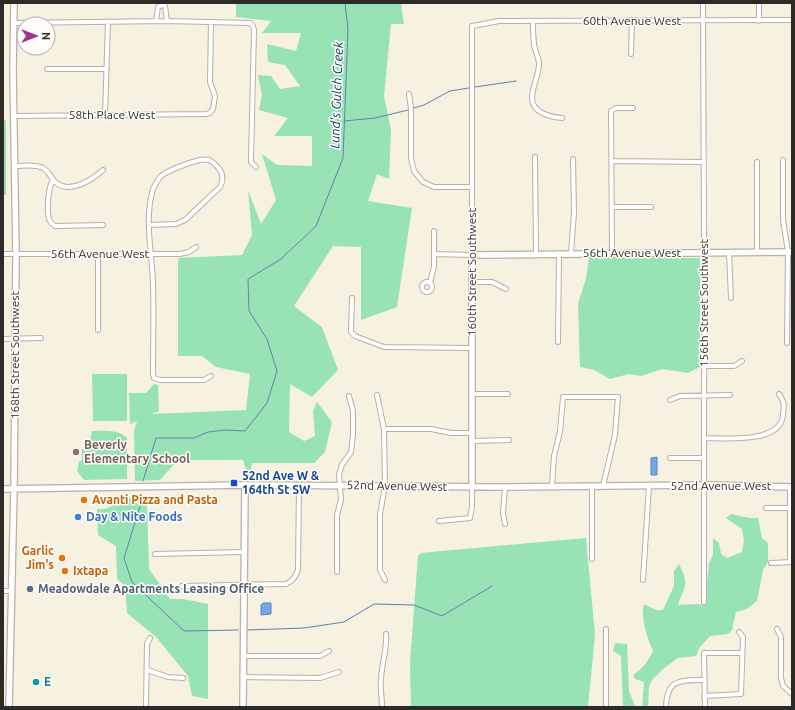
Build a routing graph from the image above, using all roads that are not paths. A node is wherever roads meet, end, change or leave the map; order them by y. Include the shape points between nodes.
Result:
1 (14, 3) edge
2 (703, 3) edge
3 (759, 3) edge
4 (632, 20) junction
5 (792, 20) edge
6 (156, 21) junction
7 (167, 21) junction
8 (703, 21) junction
9 (759, 21) junction
10 (108, 22) junction
11 (211, 22) junction
12 (533, 22) junction
13 (14, 24) junction
14 (472, 26) joint
15 (631, 54) dead end
16 (46, 69) dead end
17 (107, 69) junction
18 (409, 94) dead end
19 (633, 108) dead end
20 (105, 115) junction
21 (14, 116) junction
22 (562, 118) dead end
23 (536, 157) dead end
24 (574, 159) dead end
25 (783, 160) dead end
26 (612, 161) junction
27 (703, 162) junction
28 (757, 162) dead end
29 (15, 166) junction
30 (256, 167) dead end
31 (103, 170) dead end
32 (53, 180) junction
33 (472, 187) junction
34 (612, 207) junction
35 (651, 207) dead end
36 (102, 225) dead end
37 (149, 225) junction
38 (434, 231) dead end
39 (196, 248) dead end
40 (729, 252) junction
41 (757, 252) junction
42 (790, 252) edge
43 (536, 253) junction
44 (559, 253) junction
45 (571, 253) junction
46 (704, 253) junction
47 (3, 254) edge
48 (16, 254) junction
49 (150, 254) junction
50 (434, 254) junction
51 (472, 254) junction
52 (612, 254) junction
53 (98, 255) junction
54 (472, 282) junction
55 (430, 283) dead end
56 (506, 289) dead end
57 (352, 298) dead end
58 (731, 298) dead end
59 (98, 330) dead end
60 (41, 338) dead end
61 (3, 339) edge
62 (15, 339) junction
63 (558, 342) dead end
64 (787, 343) dead end
65 (472, 348) junction
66 (742, 361) dead end
67 (704, 366) junction
68 (211, 376) dead end
69 (472, 394) junction
70 (508, 394) dead end
71 (779, 394) dead end
72 (377, 395) dead end
73 (704, 395) junction
74 (730, 395) dead end
75 (349, 396) dead end
76 (670, 400) dead end
77 (384, 429) junction
78 (472, 433) junction
79 (704, 438) junction
80 (509, 440) dead end
81 (472, 441) junction
82 (670, 458) dead end
83 (704, 458) junction
84 (245, 485) junction
85 (299, 485) junction
86 (339, 485) junction
87 (704, 485) junction
88 (385, 486) junction
89 (552, 486) junction
90 (592, 486) junction
91 (603, 486) junction
92 (649, 486) junction
93 (472, 487) junction
94 (505, 487) junction
95 (791, 487) edge
96 (3, 489) edge
97 (14, 489) junction
98 (766, 508) dead end
99 (790, 508) junction
100 (439, 521) dead end
101 (505, 524) dead end
102 (244, 552) junction
103 (155, 554) dead end
104 (592, 559) dead end
105 (791, 562) edge
106 (771, 563) dead end
107 (337, 572) dead end
108 (385, 580) dead end
109 (644, 580) dead end
110 (244, 584) junction
111 (182, 586) dead end
112 (3, 591) edge
113 (12, 591) junction
114 (704, 602) dead end
115 (606, 629) dead end
116 (777, 629) dead end
117 (739, 632) dead end
118 (386, 634) dead end
119 (150, 638) dead end
120 (329, 651) dead end
121 (741, 653) junction
122 (243, 656) junction
123 (147, 670) junction
124 (339, 672) dead end
125 (243, 677) junction
126 (183, 678) dead end
127 (704, 680) junction
128 (792, 694) edge
129 (704, 696) junction
130 (9, 707) edge
131 (146, 707) edge
132 (243, 707) edge
133 (382, 707) edge
134 (606, 707) edge
135 (666, 707) edge
136 (705, 707) edge

1 - 13 street, 168th Street Southwest
2 - 8 street, 156th Street Southwest
3 - 9 street
4 - 8 street, 60th Avenue West
4 - 12 street, 60th Avenue West
4 - 15 street
5 - 9 street, 60th Avenue West
6 - 7 street
6 - 7 street via 158,7 162,5 166,8
6 - 10 street
7 - 11 street
8 - 9 street, 60th Avenue West
8 - 27 street, 156th Street Southwest
10 - 13 street
10 - 17 street
11 - 20 street, 58th Place West via 210,82 215,96 210,113
11 - 30 street via 250,23 253,26 252,162
12 - 14 street, 60th Avenue West via 499,21
12 - 22 street via 534,44 539,64 532,98 538,111
13 - 21 street, 168th Street Southwest
14 - 33 street, 160th Street Southwest
16 - 17 street
17 - 20 street
18 - 33 street via 411,158 414,171 424,182 434,187
19 - 26 street via 616,108 611,111
20 - 21 street, 58th Place West
21 - 29 street, 168th Street Southwest
23 - 43 street
24 - 45 street
25 - 42 street via 783,220
26 - 27 street
26 - 34 street
27 - 46 street, 156th Street Southwest
28 - 41 street
29 - 32 street via 42,168
29 - 48 street, 168th Street Southwest
31 - 32 street via 88,182 74,186 58,185
32 - 36 street via 48,190 50,222 55,226
33 - 51 street, 160th Street Southwest
34 - 35 street
34 - 52 street
37 - 37 street via 151,200 159,177 200,160 208,160 217,165 222,173 223,181 220,187 185,220 176,224
37 - 49 street
38 - 50 street
39 - 49 street, 56th Avenue West via 180,254
40 - 41 street, 56th Avenue West
40 - 46 street, 56th Avenue West
40 - 58 street
41 - 42 street, 56th Avenue West
42 - 64 street
43 - 44 street, 56th Avenue West
43 - 51 street, 56th Avenue West
44 - 45 street, 56th Avenue West
44 - 63 street
45 - 52 street, 56th Avenue West
46 - 52 street, 56th Avenue West
46 - 67 street, 156th Street Southwest
47 - 48 street, 56th Avenue West
48 - 53 street, 56th Avenue West
48 - 62 street, 168th Street Southwest
49 - 53 street, 56th Avenue West
49 - 68 street via 153,283 154,378 204,380
50 - 51 street
50 - 55 street
51 - 54 street, 160th Street Southwest
53 - 59 street
54 - 56 street via 492,282
54 - 65 street, 160th Street Southwest
57 - 65 street via 351,332 355,336 384,347
60 - 62 street
61 - 62 street
62 - 97 street, 168th Street Southwest
65 - 69 street, 160th Street Southwest
66 - 67 street via 734,366
67 - 73 street, 156th Street Southwest
69 - 70 street
69 - 78 street, 160th Street Southwest
71 - 79 street via 784,403 783,419 774,430 756,438
72 - 77 street
73 - 74 street
73 - 76 street via 680,396
73 - 79 street, 156th Street Southwest
75 - 86 street via 353,412 353,435 351,452 339,474
77 - 78 street via 431,429 451,433
77 - 88 street
78 - 81 street, 160th Street Southwest
79 - 83 street, 156th Street Southwest
80 - 81 street
81 - 93 street, 160th Street Southwest
82 - 83 street
83 - 87 street, 156th Street Southwest
84 - 85 street, 52nd Avenue West
84 - 97 street, 52nd Avenue West
84 - 102 street
85 - 86 street, 52nd Avenue West
85 - 110 street via 296,577 286,584
86 - 88 street, 52nd Avenue West
86 - 107 street via 341,500 337,514
87 - 92 street, 52nd Avenue West
87 - 95 street, 52nd Avenue West
87 - 114 street, 156th Street Southwest
88 - 93 street, 52nd Avenue West
88 - 108 street via 380,514 380,570
89 - 90 street, 52nd Avenue West
89 - 91 street via 563,397 618,397 615,435
89 - 94 street, 52nd Avenue West
90 - 91 street, 52nd Avenue West
90 - 104 street
91 - 92 street, 52nd Avenue West
92 - 109 street
93 - 94 street, 52nd Avenue West
93 - 100 street, 160th Street Southwest via 470,518
94 - 101 street
95 - 99 street
96 - 97 street, 52nd Avenue West
97 - 113 street, 168th Street Southwest
98 - 99 street
99 - 105 street
102 - 103 street
102 - 110 street
105 - 106 street
110 - 111 street
110 - 122 street
112 - 113 street
113 - 130 street, 168th Street Southwest
115 - 134 street
116 - 128 street via 781,637 781,678 783,686
117 - 121 street via 742,637
118 - 133 street via 380,683
119 - 123 street via 147,644
120 - 122 street via 320,656
121 - 127 street via 704,654
121 - 129 street via 741,694
122 - 125 street
123 - 126 street via 168,677
123 - 131 street
124 - 125 street via 320,678
125 - 132 street
127 - 129 street
127 - 135 street via 682,680 674,685 666,696
129 - 136 street

